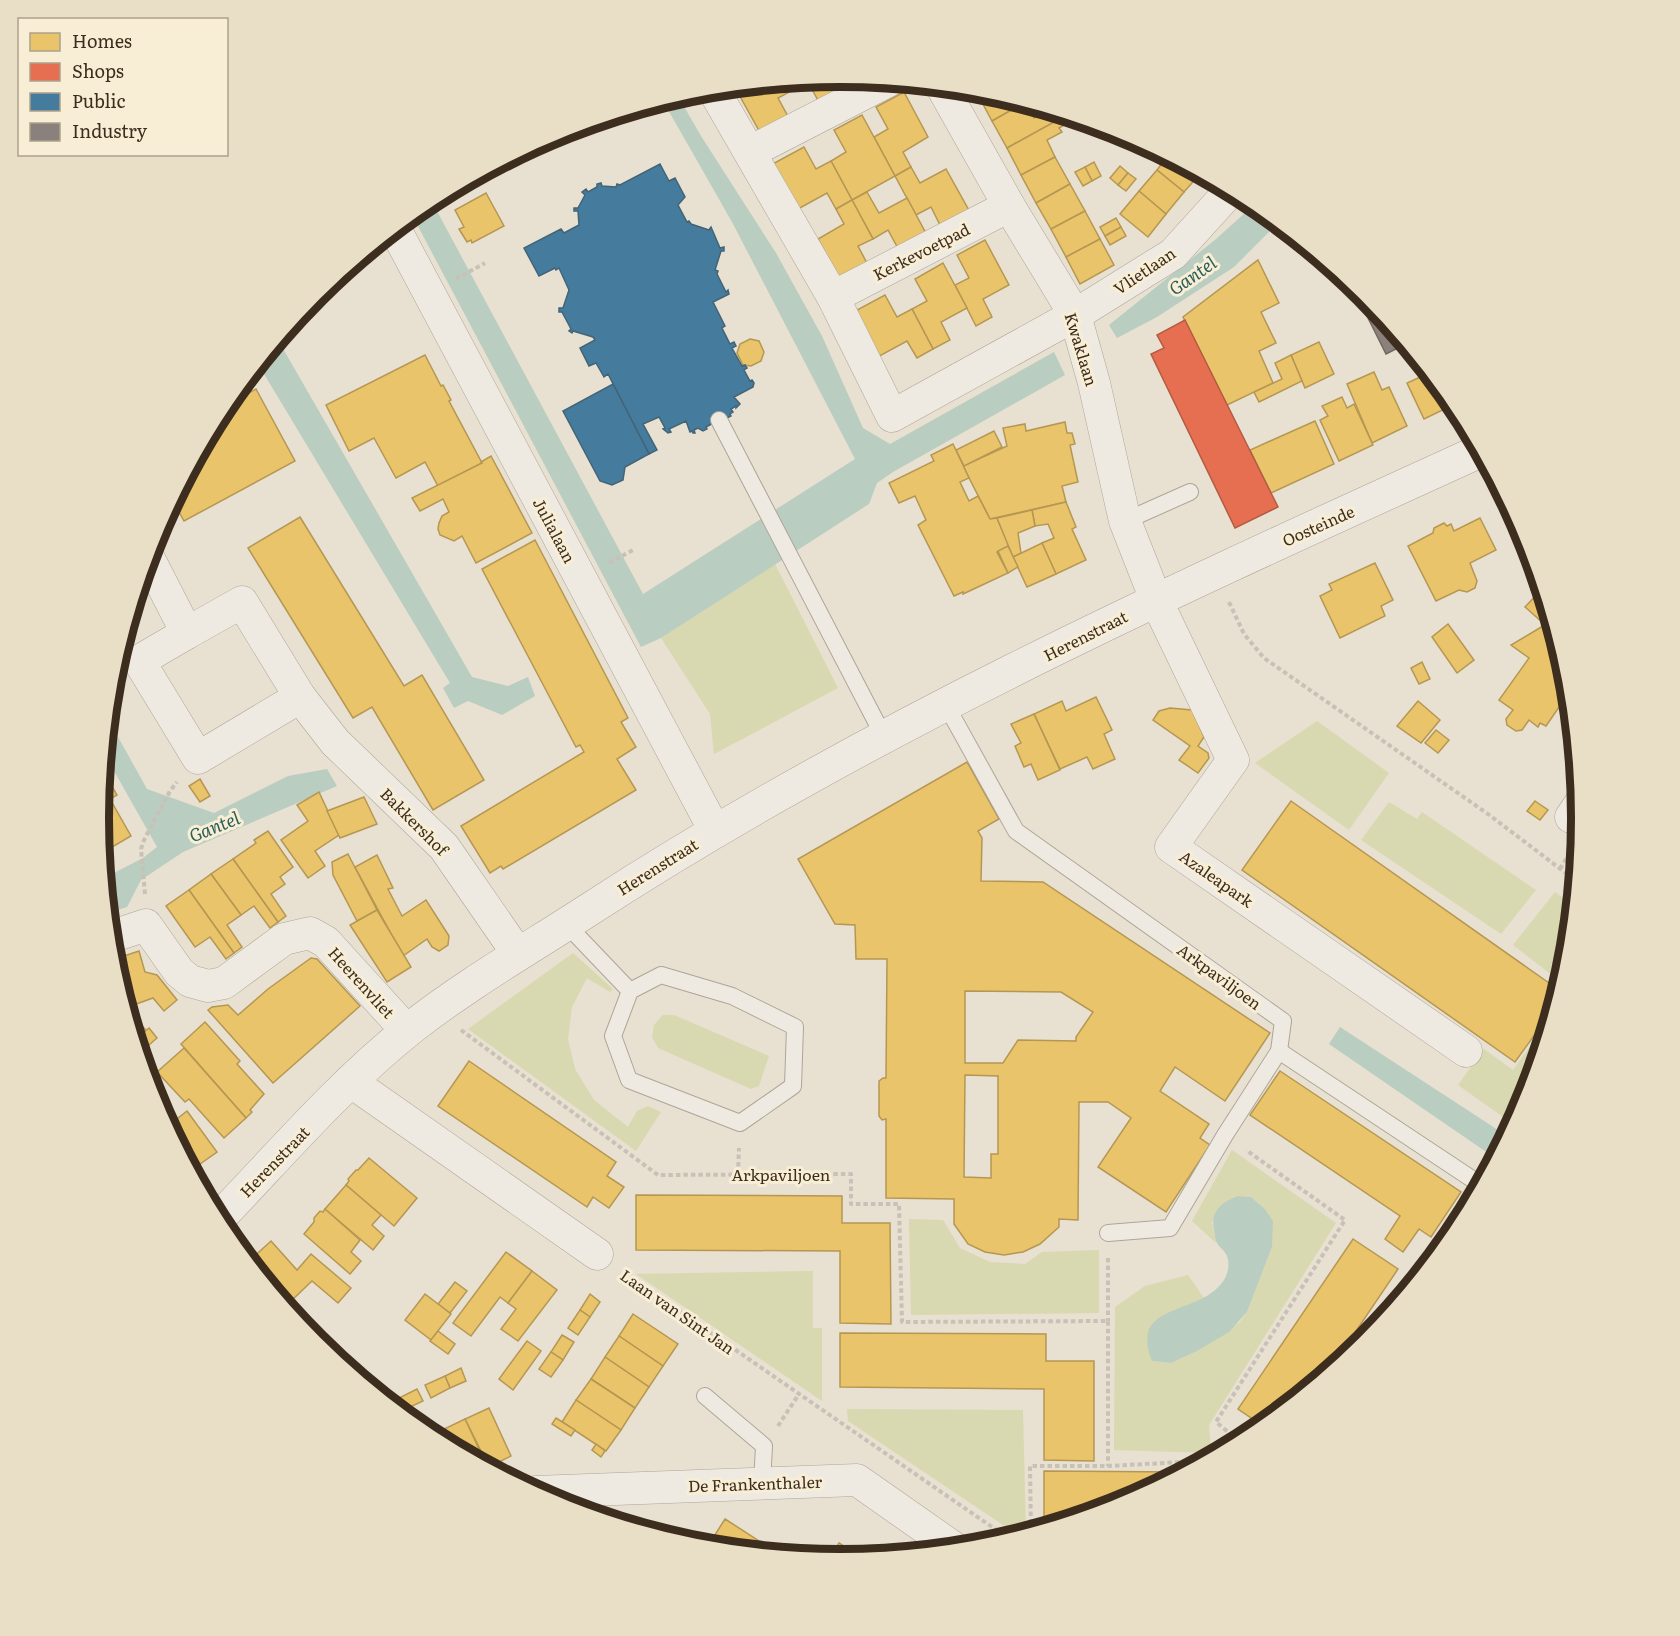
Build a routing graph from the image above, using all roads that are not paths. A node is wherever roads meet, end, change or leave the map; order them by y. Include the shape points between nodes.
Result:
1 (874, 88) edge
2 (946, 95) edge
3 (718, 98) edge
4 (750, 152) junction
5 (1225, 197) edge
6 (1009, 206) junction
7 (398, 236) edge
8 (833, 297) junction
9 (1075, 315) junction
10 (719, 420) dead end
11 (1474, 454) edge
12 (1190, 492) dead end
13 (1125, 521) junction
14 (154, 568) edge
15 (1156, 600) junction
16 (187, 633) junction
17 (300, 697) junction
18 (946, 705) junction
19 (884, 737) junction
20 (715, 831) junction
21 (566, 924) junction
22 (119, 934) edge
23 (518, 954) junction
24 (630, 991) junction
25 (407, 1031) junction
26 (1279, 1051) junction
27 (1466, 1051) dead end
28 (350, 1082) junction
29 (1475, 1181) edge
30 (224, 1212) edge
31 (1107, 1233) road end
32 (597, 1254) road end
33 (705, 1396) dead end
34 (762, 1483) junction
35 (556, 1491) edge
36 (945, 1541) edge

1 - 4 street
2 - 6 street, Kwaklaan
3 - 4 street
4 - 8 street
5 - 9 street, Vlietlaan via 1173,254
6 - 8 street, Kerkevoetpad
6 - 9 street, Kwaklaan
7 - 20 street, Julialaan
8 - 9 street, Vlietlaan via 892,416
9 - 13 street, Kwaklaan
10 - 19 lane
11 - 15 street, Oosteinde
12 - 13 lane
13 - 15 street, Kwaklaan
14 - 16 street
15 - 18 street, Herenstraat
15 - 27 street, Azaleapark via 1233,760 1171,847
16 - 17 street, Bakkershof via 242,602
16 - 17 street, Bakkershof via 139,661 198,758
17 - 23 street, Bakkershof via 335,742 444,847
18 - 19 street, Herenstraat
18 - 26 lane, Arkpaviljoen via 1016,831 1283,1021
19 - 20 street, Herenstraat
20 - 21 street, Herenstraat
21 - 23 street, Herenstraat
21 - 24 lane
22 - 25 street, Heerenvliet via 146,925 179,972 190,981 208,986 224,983 284,939 310,933 326,942
23 - 25 street, Herenstraat
24 - 24 lane via 613,1036 629,1080 740,1123 794,1086 795,1027 732,996 661,975
25 - 28 street, Herenstraat
26 - 29 lane
26 - 31 lane, Arkpaviljoen via 1170,1228
28 - 30 street, Herenstraat
28 - 32 street
33 - 34 lane via 764,1446
34 - 35 street, De Frankenthaler
34 - 36 street, De Frankenthaler via 857,1480

